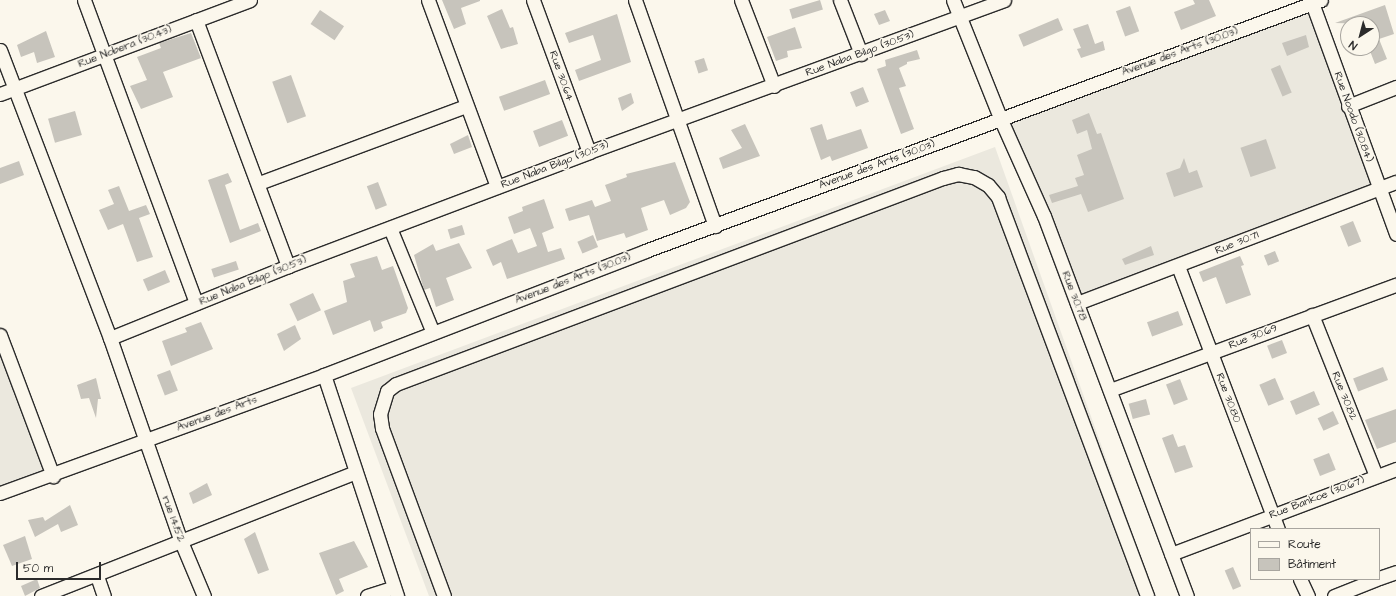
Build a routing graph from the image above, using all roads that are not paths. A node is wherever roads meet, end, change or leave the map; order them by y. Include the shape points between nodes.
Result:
1 (84, 0) edge
2 (250, 0) edge
3 (428, 0) edge
4 (532, 0) edge
5 (634, 0) edge
6 (741, 0) edge
7 (840, 0) edge
8 (954, 0) edge
9 (1004, 0) edge
10 (1315, 1) edge
11 (960, 16) junction
12 (196, 20) junction
13 (0, 50) edge
14 (861, 54) junction
15 (105, 55) junction
16 (774, 86) junction
17 (1396, 87) edge
18 (15, 88) junction
19 (0, 94) edge
20 (466, 106) junction
21 (1348, 106) junction
22 (678, 119) junction
23 (1001, 120) junction
24 (589, 152) junction
25 (1396, 182) edge
26 (258, 183) junction
27 (497, 187) junction
28 (1379, 188) junction
29 (715, 226) junction
30 (390, 228) junction
31 (1396, 234) edge
32 (288, 266) junction
33 (1178, 266) junction
34 (1396, 285) edge
35 (196, 303) junction
36 (1077, 303) junction
37 (1312, 315) junction
38 (433, 333) junction
39 (0, 335) edge
40 (110, 338) junction
41 (1211, 353) junction
42 (324, 375) junction
43 (1110, 390) junction
44 (145, 440) junction
45 (1396, 469) edge
46 (355, 472) junction
47 (53, 476) junction
48 (1376, 476) junction
49 (0, 494) edge
50 (1272, 515) junction
51 (1278, 528) edge
52 (180, 539) junction
53 (1171, 554) junction
54 (1396, 572) edge
55 (97, 576) junction
56 (1380, 578) edge
57 (1300, 580) edge
58 (1375, 580) edge
59 (395, 591) edge
60 (41, 596) edge
61 (104, 596) edge
62 (204, 596) edge
63 (368, 596) edge
64 (444, 596) edge
65 (1147, 596) edge
66 (1187, 596) edge
67 (1308, 596) edge
68 (1334, 596) edge

1 - 15 street
2 - 12 street, Rue Nobera (30.43)
3 - 20 street
4 - 24 street, Rue 30.64
5 - 22 street
6 - 16 street
7 - 14 street
8 - 11 street, Rue 30.78
9 - 11 street, Rue Naba Bilgo (30.53)
10 - 21 street, Rue Noodo (30.84)
10 - 23 street, Avenue des Arts (30.03)
11 - 14 street, Rue Naba Bilgo (30.53)
11 - 23 street, Rue 30.78
12 - 15 street, Rue Nobera (30.43)
12 - 26 street
13 - 18 street, rue 14.152
14 - 16 street, Rue Naba Bilgo (30.53)
15 - 18 street, Rue Nobera (30.43)
15 - 35 street
16 - 22 street, Rue Naba Bilgo (30.53)
17 - 21 street
18 - 19 street, Rue Nobera (30.43)
18 - 40 street, rue 14.152
20 - 26 street
20 - 27 street
21 - 28 street, Rue Noodo (30.84)
22 - 24 street, Rue Naba Bilgo (30.53)
22 - 29 street
23 - 29 street, Avenue des Arts (30.03)
23 - 36 street, Rue 30.78 via 1044,216
24 - 27 street, Rue Naba Bilgo (30.53)
25 - 28 street, Rue 30.71
26 - 32 street
27 - 30 street, Rue Naba Bilgo (30.53)
28 - 31 street, Rue Noodo (30.84)
28 - 33 street, Rue 30.71
29 - 38 street, Avenue des Arts (30.03)
30 - 32 street, Rue Naba Bilgo (30.53)
30 - 38 street
32 - 35 street, Rue Naba Bilgo (30.53)
33 - 36 street, Rue 30.71
33 - 41 street, Rue 30.80
34 - 37 street, Rue 30.69
35 - 40 street, Rue Naba Bilgo (30.53)
36 - 43 street, Rue 30.78
37 - 41 street, Rue 30.69
37 - 48 street, Rue 30.82
38 - 42 street, Avenue des Arts
39 - 47 street
40 - 44 street, rue 14.152
41 - 43 street, Rue 30.69
41 - 50 street, Rue 30.80
42 - 44 street, Avenue des Arts
42 - 46 street
43 - 53 street, Rue 30.78
44 - 47 street, Avenue des Arts
44 - 52 street, rue 14.152
45 - 48 street, Rue Bankoe (30.67)
46 - 52 street
46 - 59 street
47 - 49 street, Avenue des Arts
48 - 50 street, Rue Bankoe (30.67)
50 - 51 street, Rue 30.80
50 - 53 street, Rue Bankoe (30.67)
52 - 55 street
52 - 62 street, rue 14.152
53 - 66 street, Rue 30.78
54 - 56 street
55 - 60 street
55 - 61 street
57 - 67 street
58 - 68 street
59 - 63 street
64 - 65 street via 382,428 380,414 387,391 396,384 958,174 974,177 988,185 998,197

